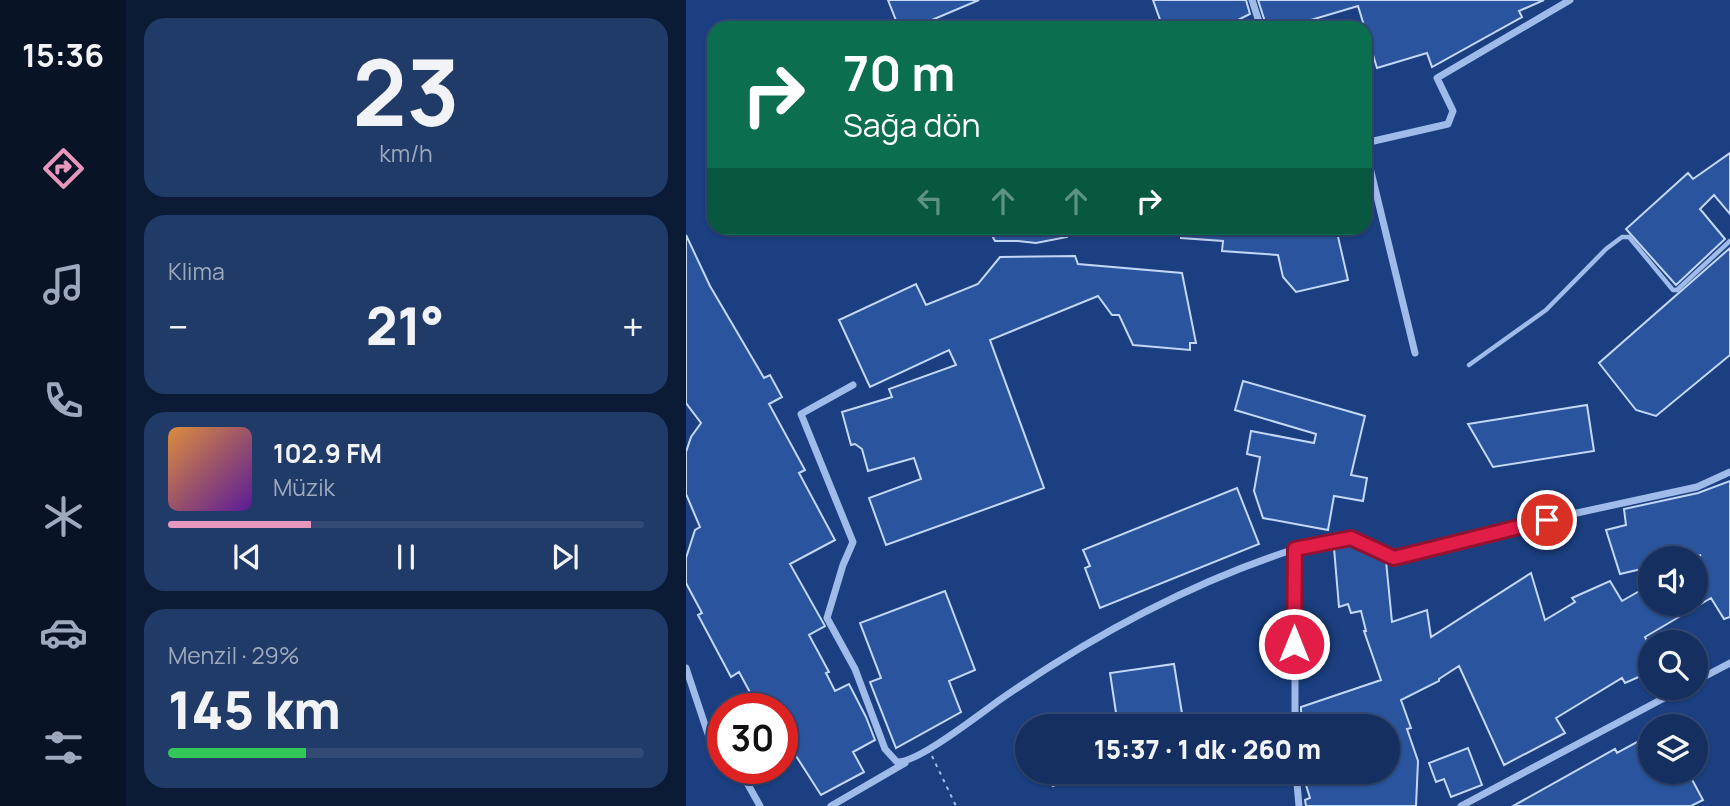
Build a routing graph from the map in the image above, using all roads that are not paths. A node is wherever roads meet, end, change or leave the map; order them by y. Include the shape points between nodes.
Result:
1 (1252, 0) edge
2 (1570, 0) edge
3 (1259, 21) edge
4 (1372, 143) edge
5 (1372, 174) edge
6 (1730, 241) edge
7 (1416, 353) dead end
8 (1469, 366) dead end
9 (853, 385) dead end
10 (1730, 472) edge
11 (1295, 549) junction
12 (1730, 663) edge
13 (686, 668) edge
14 (1708, 675) edge
15 (1660, 700) edge
16 (1295, 714) edge
17 (707, 731) edge
18 (905, 762) junction
19 (748, 784) edge
20 (1297, 784) edge
21 (760, 806) edge
22 (831, 806) edge
23 (1298, 806) edge
24 (1461, 806) edge

1 - 3 street
2 - 4 street via 1437,78 1453,111 1448,124
5 - 7 street
6 - 8 lane via 1673,290 1629,237 1622,237 1546,310
9 - 18 street via 801,414 853,542 827,618 855,669 885,749 897,762
10 - 11 street via 1697,488 1394,558 1351,538
11 - 16 street
11 - 18 street via 1244,565 1122,623
12 - 14 street
13 - 17 street
15 - 24 street
18 - 22 street
19 - 21 street
20 - 23 street

